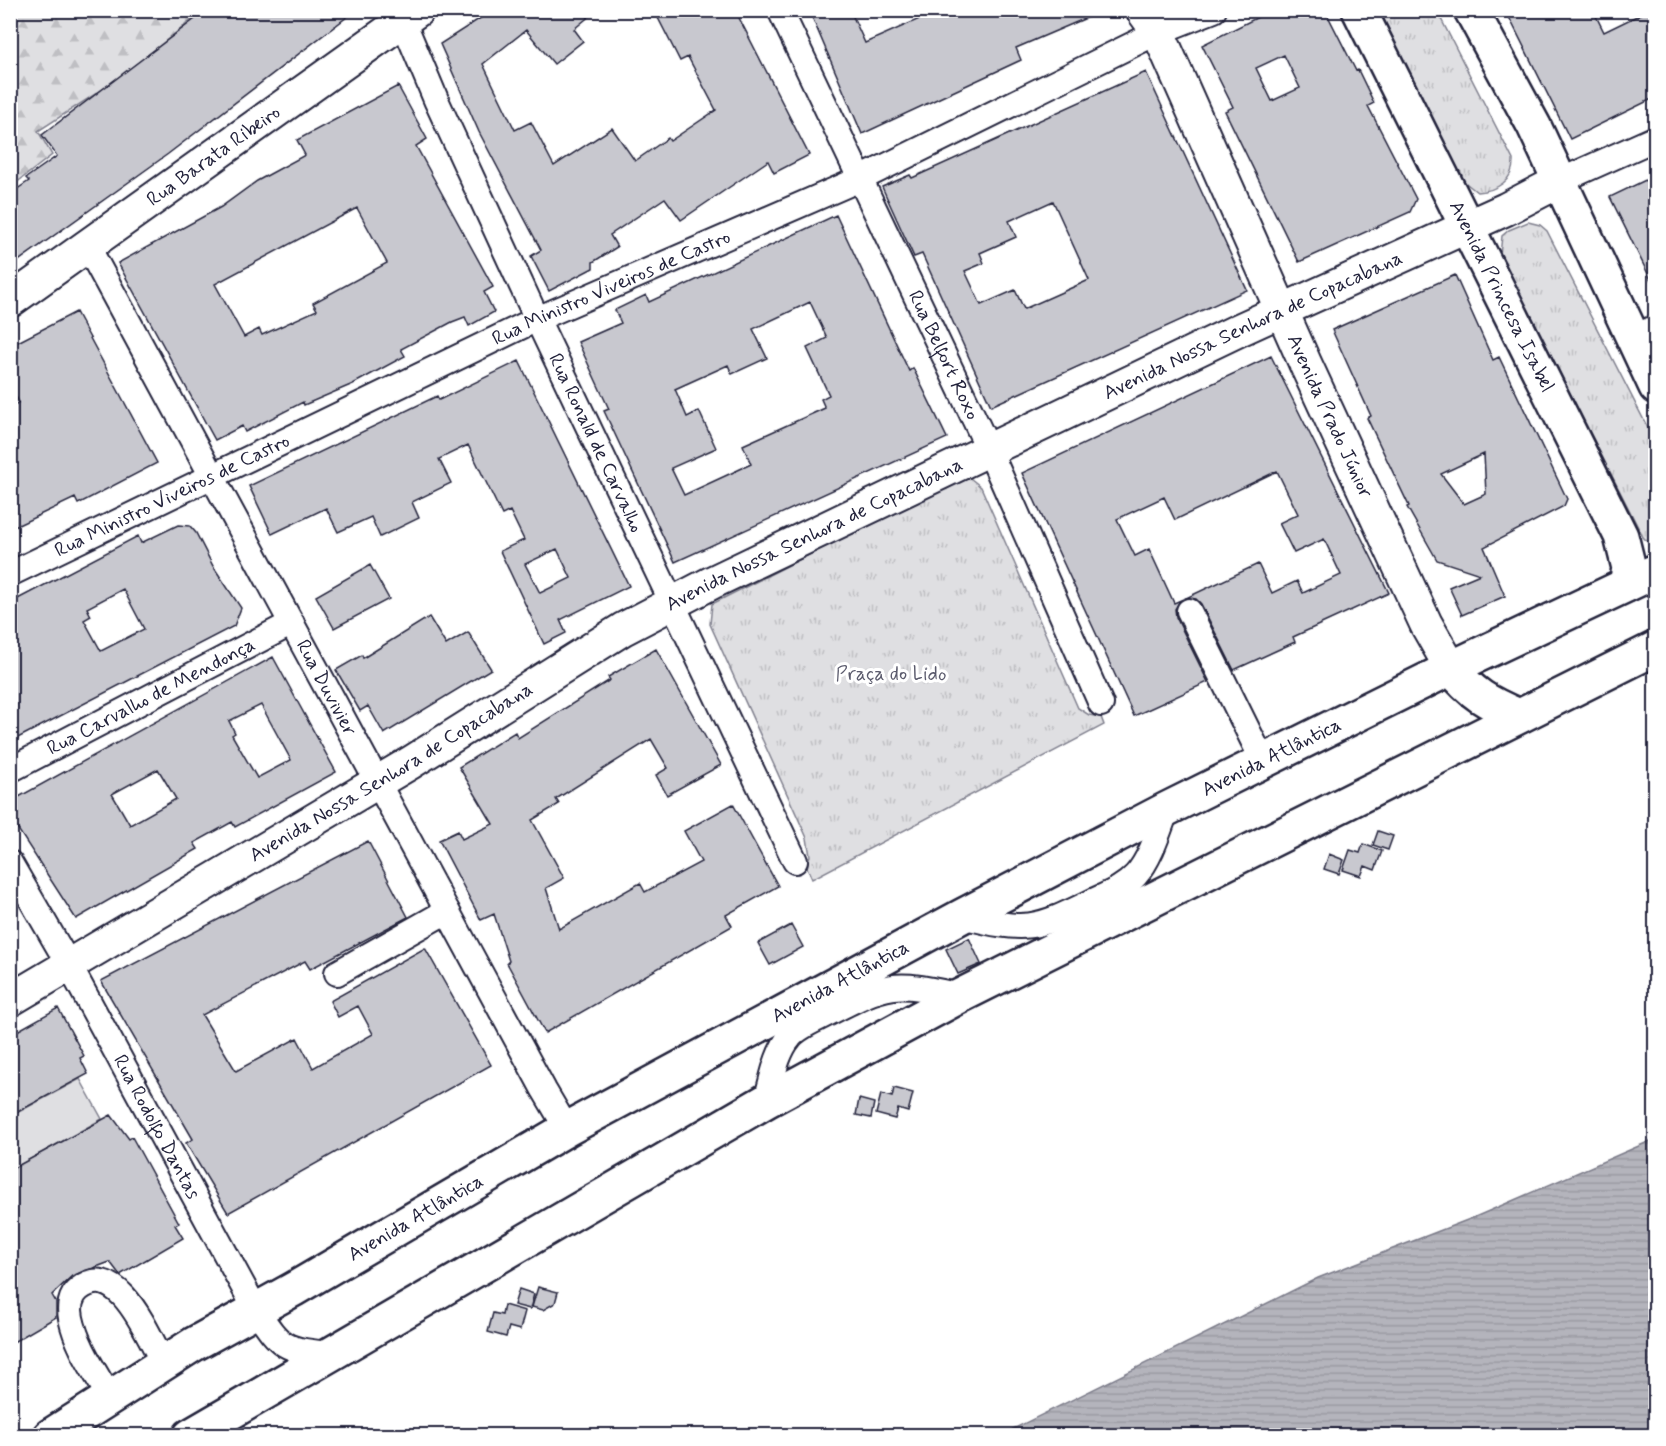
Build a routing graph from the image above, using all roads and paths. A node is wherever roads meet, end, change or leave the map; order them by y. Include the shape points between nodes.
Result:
1 (780, 10) edge
2 (1214, 10) edge
3 (1359, 10) edge
4 (1471, 10) edge
5 (411, 16) edge
6 (1151, 18) edge
7 (1656, 138) edge
8 (860, 179) junction
9 (1560, 182) junction
10 (1465, 226) junction
11 (88, 246) junction
12 (10, 301) edge
13 (1282, 311) junction
14 (537, 319) junction
15 (1644, 333) edge
16 (1656, 387) edge
17 (990, 450) junction
18 (212, 475) junction
19 (1656, 571) edge
20 (10, 574) edge
21 (1626, 585) junction
22 (674, 602) junction
23 (1189, 611) dead end
24 (292, 623) junction
25 (1656, 648) edge
26 (1450, 668) junction
27 (1101, 704) dead end
28 (1519, 716) junction
29 (1263, 762) junction
30 (10, 770) edge
31 (377, 782) junction
32 (1167, 809) junction
33 (795, 861) dead end
34 (10, 863) edge
35 (447, 911) junction
36 (962, 916) junction
37 (69, 965) junction
38 (337, 973) dead end
39 (960, 996) junction
40 (10, 1000) edge
41 (766, 1101) junction
42 (567, 1129) junction
43 (256, 1310) junction
44 (328, 1354) junction
45 (164, 1364) junction
46 (110, 1398) junction
47 (50, 1436) edge
48 (190, 1436) edge

1 - 8 street, Rua Belfort Roxo
2 - 6 street, Rua Ministro Viveiros de Castro
3 - 10 highway, Avenida Princesa Isabel
4 - 9 highway
5 - 11 main road, Rua Barata Ribeiro
5 - 14 street, Rua Ronald de Carvalho via 437,102
6 - 8 street, Rua Ministro Viveiros de Castro
6 - 13 main road, Avenida Prado Júnior
7 - 9 street, Avenida Nossa Senhora de Copacabana
8 - 14 street, Rua Ministro Viveiros de Castro
8 - 17 street, Rua Belfort Roxo
9 - 10 main road, Avenida Nossa Senhora de Copacabana
9 - 15 highway
10 - 13 main road, Avenida Nossa Senhora de Copacabana
10 - 21 highway, Avenida Princesa Isabel via 1622,536 1629,568
11 - 12 main road, Rua Barata Ribeiro
11 - 18 street, Rua Duvivier
13 - 17 main road, Avenida Nossa Senhora de Copacabana
13 - 26 main road, Avenida Prado Júnior
14 - 18 street, Rua Ministro Viveiros de Castro
14 - 22 street, Rua Ronald de Carvalho
15 - 16 highway
17 - 22 main road, Avenida Nossa Senhora de Copacabana
17 - 27 street, Rua Belfort Roxo
18 - 20 street, Rua Ministro Viveiros de Castro
18 - 24 street, Rua Duvivier
19 - 21 highway, Avenida Atlântica
21 - 26 highway, Avenida Atlântica
22 - 31 main road, Avenida Nossa Senhora de Copacabana via 623,629
22 - 33 street, Rua Ronald de Carvalho
23 - 29 street
24 - 30 street, Rua Carvalho de Mendonça
24 - 31 street, Rua Duvivier
25 - 28 highway
26 - 28 highway via 1469,690
26 - 29 highway, Avenida Atlântica
28 - 39 highway
29 - 32 highway, Avenida Atlântica
31 - 35 street, Rua Duvivier
31 - 37 main road, Avenida Nossa Senhora de Copacabana
32 - 36 highway, Avenida Atlântica
32 - 36 street via 1146,859 1124,886 1032,927 1011,927
34 - 37 street, Rua Rodolfo Dantas
35 - 38 street
35 - 42 street, Rua Duvivier
36 - 42 highway, Avenida Atlântica
37 - 40 main road, Avenida Nossa Senhora de Copacabana
37 - 43 street, Rua Rodolfo Dantas
39 - 41 highway
39 - 41 street via 919,986 890,986 871,991 798,1030 784,1048
41 - 44 highway
42 - 43 highway, Avenida Atlântica
43 - 44 street, Rua Rodolfo Dantas via 282,1344 292,1350
43 - 45 highway, Avenida Atlântica
44 - 48 highway
45 - 46 highway, Avenida Atlântica
45 - 46 street via 132,1307 115,1287 94,1281 82,1286 70,1303 71,1317 77,1338
46 - 47 highway, Avenida Atlântica

